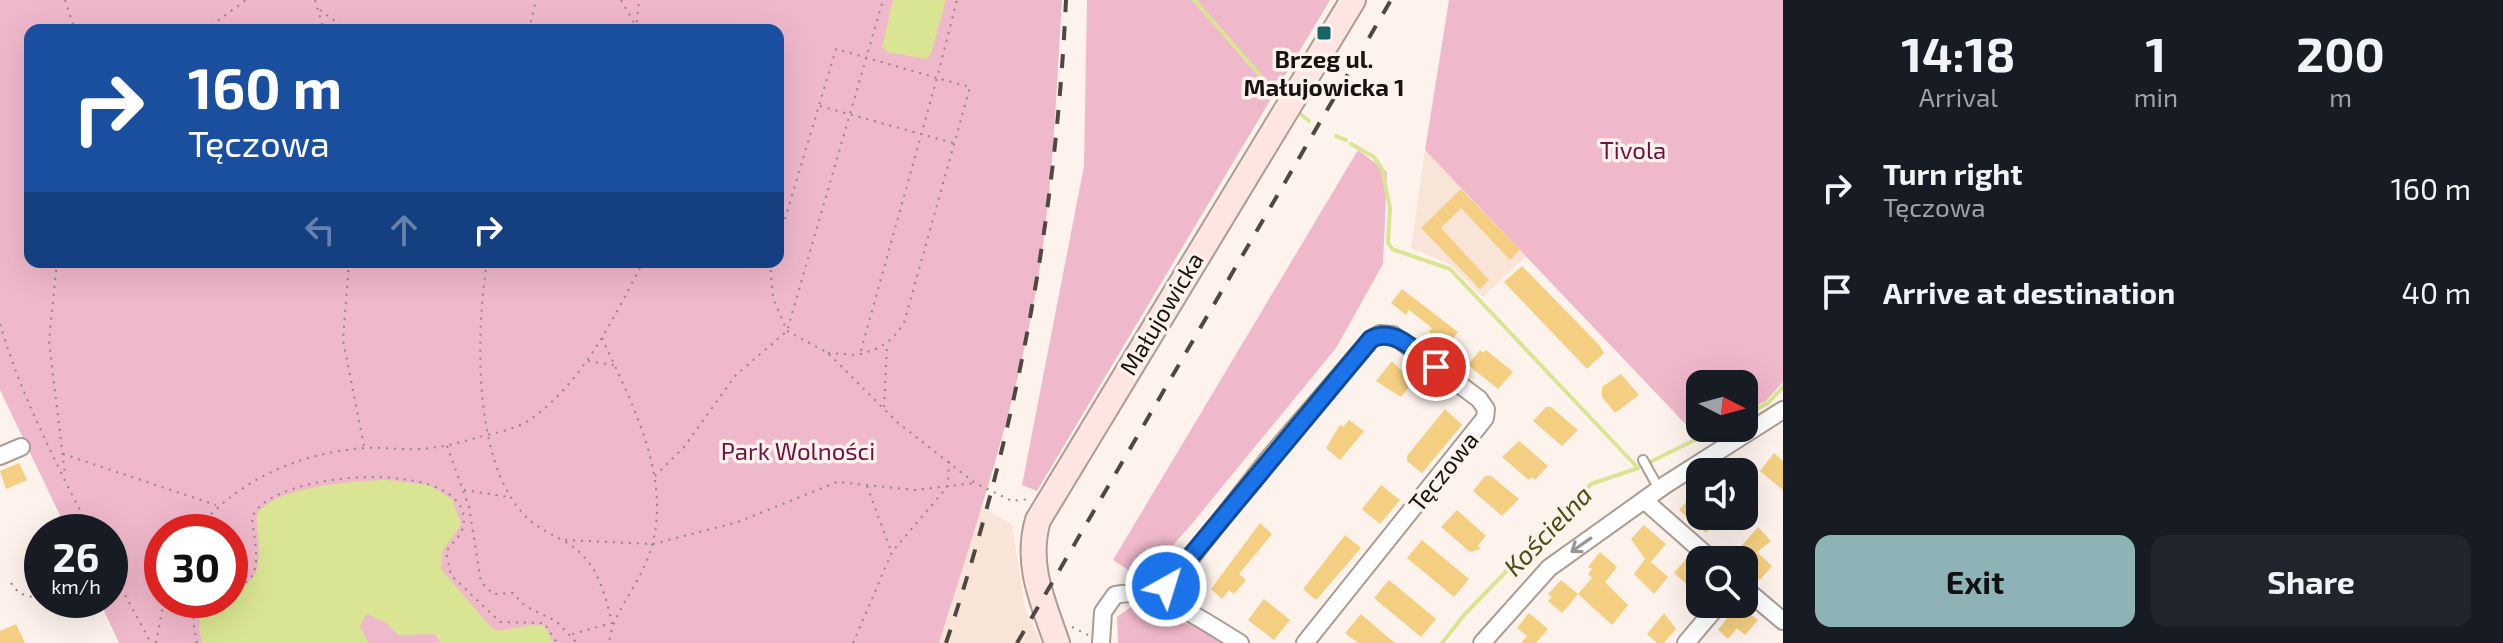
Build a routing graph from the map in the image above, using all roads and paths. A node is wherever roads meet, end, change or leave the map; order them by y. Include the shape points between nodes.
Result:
1 (65, 0) edge
2 (246, 0) edge
3 (315, 0) edge
4 (536, 0) edge
5 (621, 0) edge
6 (639, 0) edge
7 (883, 0) edge
8 (957, 0) edge
9 (1353, 0) edge
10 (320, 10) junction
11 (73, 24) edge
12 (213, 24) edge
13 (323, 24) edge
14 (339, 24) edge
15 (530, 24) edge
16 (634, 24) edge
17 (636, 24) edge
18 (866, 57) junction
19 (937, 78) junction
20 (819, 106) junction
21 (850, 114) junction
22 (922, 134) junction
23 (954, 144) junction
24 (784, 222) edge
25 (56, 268) edge
26 (348, 268) edge
27 (487, 268) edge
28 (640, 268) edge
29 (771, 268) edge
30 (0, 324) edge
31 (1, 329) edge
32 (787, 331) junction
33 (602, 337) junction
34 (888, 345) junction
35 (828, 353) junction
36 (860, 354) junction
37 (587, 361) junction
38 (615, 366) junction
39 (885, 410) junction
40 (1783, 410) edge
41 (490, 435) junction
42 (447, 446) junction
43 (21, 447) dead end
44 (364, 448) junction
45 (62, 454) junction
46 (0, 456) edge
47 (949, 460) junction
48 (1643, 460) dead end
49 (655, 476) junction
50 (65, 481) junction
51 (975, 483) junction
52 (867, 485) junction
53 (948, 486) junction
54 (1659, 489) junction
55 (464, 490) junction
56 (510, 498) junction
57 (1645, 501) junction
58 (217, 505) junction
59 (1045, 505) junction
60 (82, 514) edge
61 (210, 514) edge
62 (564, 540) junction
63 (653, 544) junction
64 (1696, 546) edge
65 (892, 552) junction
66 (11, 583) dead end
67 (248, 583) edge
68 (24, 596) edge
69 (128, 600) edge
70 (1158, 600) junction
71 (1758, 600) edge
72 (161, 618) edge
73 (194, 618) edge
74 (1707, 618) edge
75 (1783, 621) edge
76 (612, 623) junction
77 (569, 635) junction
78 (151, 643) edge
79 (156, 643) edge
80 (197, 643) edge
81 (557, 643) edge
82 (577, 643) edge
83 (609, 643) edge
84 (853, 643) edge
85 (1057, 643) edge
86 (1101, 643) edge
87 (1240, 643) edge
88 (1305, 643) edge
89 (1482, 643) edge
90 (1686, 643) edge

1 - 11 path
2 - 12 path
3 - 10 path
4 - 15 path
5 - 16 path
6 - 17 path
7 - 18 path
8 - 19 path
9 - 59 street, Małujowicka
10 - 13 path
10 - 14 path
18 - 19 path
18 - 20 path via 836,49
18 - 21 path
19 - 22 path
19 - 23 path via 970,87
20 - 21 path
20 - 24 path
21 - 22 path
21 - 32 path
22 - 23 path
22 - 36 path
23 - 34 path via 904,323
25 - 45 path via 49,341
26 - 44 path via 343,340
27 - 41 path via 481,352
28 - 33 path
29 - 32 path via 773,298
30 - 31 path
31 - 50 path
32 - 35 path
32 - 49 path via 735,376 684,447
33 - 37 path
33 - 38 path
34 - 36 path
34 - 39 path
35 - 36 path
35 - 39 path
37 - 38 path
37 - 41 path via 528,421
38 - 49 path
39 - 47 path
40 - 54 street
41 - 42 path
41 - 56 path
42 - 44 path
42 - 55 path
43 - 46 street
44 - 58 path via 287,466
45 - 50 path
45 - 58 path
47 - 51 path
47 - 53 path
48 - 54 lane
49 - 63 path via 658,525
50 - 60 path
51 - 53 path
51 - 59 path via 1012,501 1026,498
52 - 53 path via 915,490
52 - 63 path via 837,482 738,522
52 - 65 path
53 - 65 path
54 - 57 street
55 - 56 path
55 - 77 path via 481,582 493,594 513,593
56 - 62 path via 536,527
57 - 64 street
57 -> 89 street via 1549,568
58 - 61 path
59 - 85 street, Małujowicka via 1031,554
62 - 63 path
62 - 76 path via 598,572
63 - 76 path
65 - 84 path
66 - 68 path
67 - 81 path via 257,550 252,518 266,499 319,482 383,477 424,482 452,495 464,518 463,530 446,552 451,575 500,622 544,623
69 - 78 path
70 - 86 street via 1136,593 1115,595 1103,612
70 - 87 street
70 - 88 street, Tęczowa via 1371,339 1393,335 1479,399 1485,418
71 - 75 street
72 - 79 path
73 - 80 path
74 - 90 street
76 - 77 path
76 - 83 path
77 - 82 path

